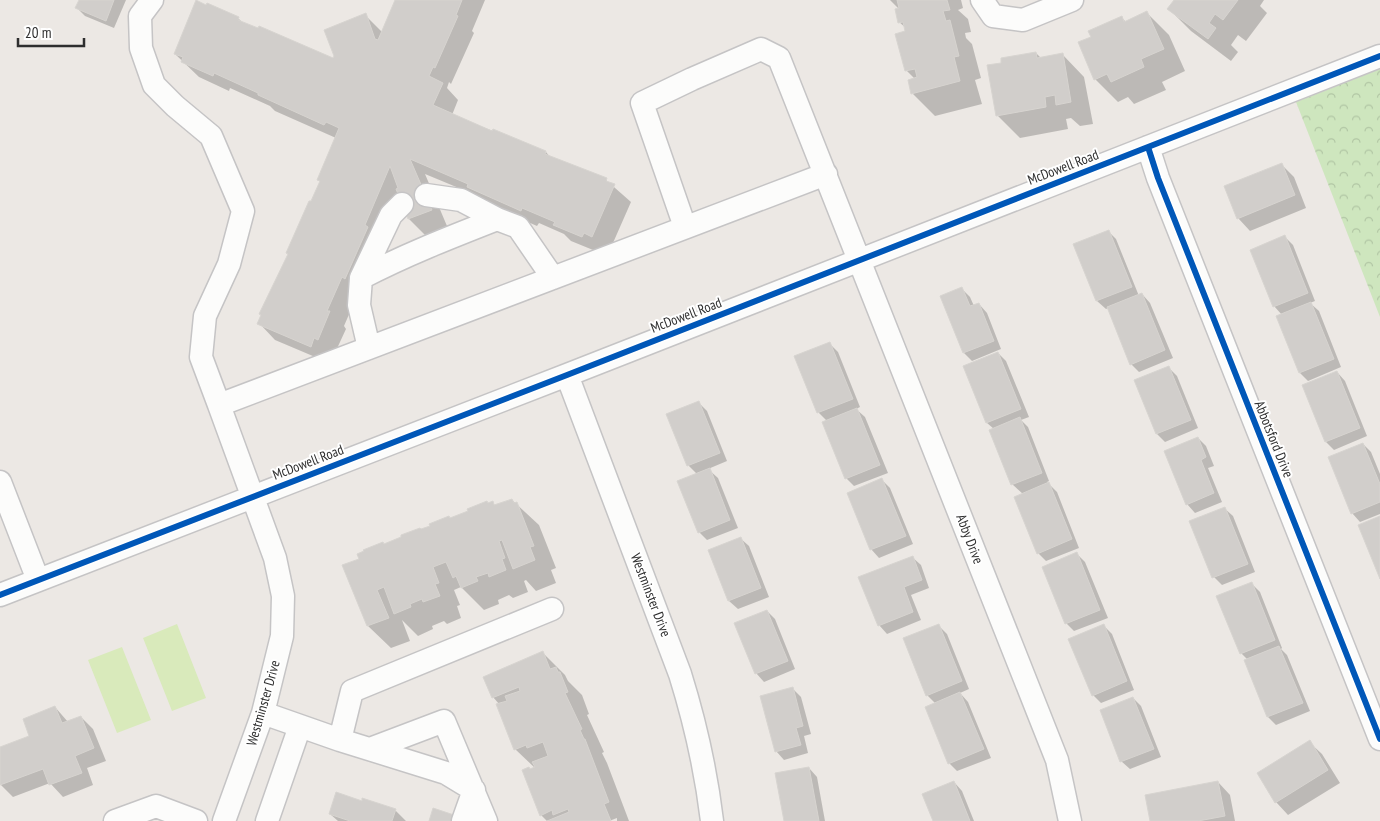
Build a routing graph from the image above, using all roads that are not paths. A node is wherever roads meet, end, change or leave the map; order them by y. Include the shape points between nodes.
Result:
1 (152, 0) edge
2 (982, 0) edge
3 (1072, 0) edge
4 (1380, 56) edge
5 (1148, 148) junction
6 (826, 174) junction
7 (426, 195) dead end
8 (402, 204) dead end
9 (497, 220) junction
10 (685, 228) junction
11 (860, 260) junction
12 (361, 278) junction
13 (553, 278) junction
14 (369, 348) junction
15 (567, 375) junction
16 (220, 405) junction
17 (2, 493) edge
18 (252, 497) junction
19 (38, 580) junction
20 (0, 595) edge
21 (552, 609) dead end
22 (263, 713) junction
23 (300, 726) junction
24 (340, 740) junction
25 (1380, 740) edge
26 (370, 749) junction
27 (474, 790) junction
28 (115, 821) edge
29 (196, 821) edge
30 (224, 821) edge
31 (267, 821) edge
32 (463, 821) edge
33 (486, 821) edge
34 (712, 821) edge
35 (1070, 821) edge

1 - 16 street, Westminster Drive via 140,16 141,48 154,84 211,136 243,210 229,264 206,316 201,356
2 - 3 street via 993,16 1022,20
4 - 5 street, McDowell Road
5 - 11 street, McDowell Road
5 - 25 street, Abbotsford Drive
6 - 10 street
6 - 10 street, Abby Drive via 779,58 761,49 642,103
6 - 11 street, Abby Drive
7 - 9 street via 461,200
8 - 12 street via 391,215
9 - 12 street via 402,257
9 - 13 street via 518,227
10 - 13 street
11 - 15 street, McDowell Road
11 - 35 street, Abby Drive via 1057,760
12 - 14 street via 359,305
13 - 14 street
14 - 16 street
15 - 18 street, McDowell Road
15 - 34 street, Westminster Drive via 680,674 704,764
16 - 18 street, Westminster Drive
17 - 19 street
18 - 19 street, McDowell Road
18 - 22 street, Westminster Drive via 274,558 283,596 282,636
19 - 20 street, McDowell Road
21 - 24 street via 352,691
22 - 23 street
22 - 30 street, Westminster Drive
23 - 24 street
23 - 31 street
24 - 26 street
26 - 27 street via 446,773
26 - 27 street via 444,721
27 - 32 street
27 - 33 street
28 - 29 street via 156,806

